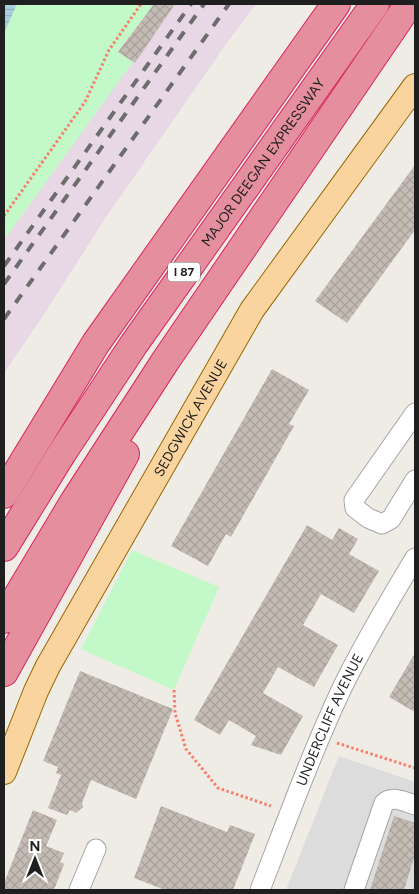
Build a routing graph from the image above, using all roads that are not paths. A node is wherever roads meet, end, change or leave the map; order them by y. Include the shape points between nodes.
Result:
1 (336, 4) edge
2 (375, 4) edge
3 (409, 4) edge
4 (415, 86) edge
5 (302, 160) junction
6 (96, 342) junction
7 (415, 413) edge
8 (4, 458) edge
9 (412, 489) edge
10 (4, 494) edge
11 (4, 547) edge
12 (415, 558) edge
13 (4, 619) edge
14 (4, 672) edge
15 (4, 772) edge
16 (415, 805) edge
17 (96, 849) dead end
18 (79, 890) edge
19 (260, 890) edge
20 (354, 890) edge

1 - 6 highway, I 87
2 - 11 highway, MAJOR DEEGAN EXPRESSWAY / I 87 via 139,337
3 - 5 highway
4 - 15 main road, SEDGWICK AVENUE via 252,310 48,666
5 - 13 highway via 134,408
5 - 14 highway via 129,448
6 - 8 highway
6 - 10 highway, I 87
7 - 9 street via 354,500 355,508 382,524 391,519
12 - 19 street, UNDERCLIFF AVENUE via 343,688 308,766
16 - 20 street via 396,799 384,803
17 - 18 street

